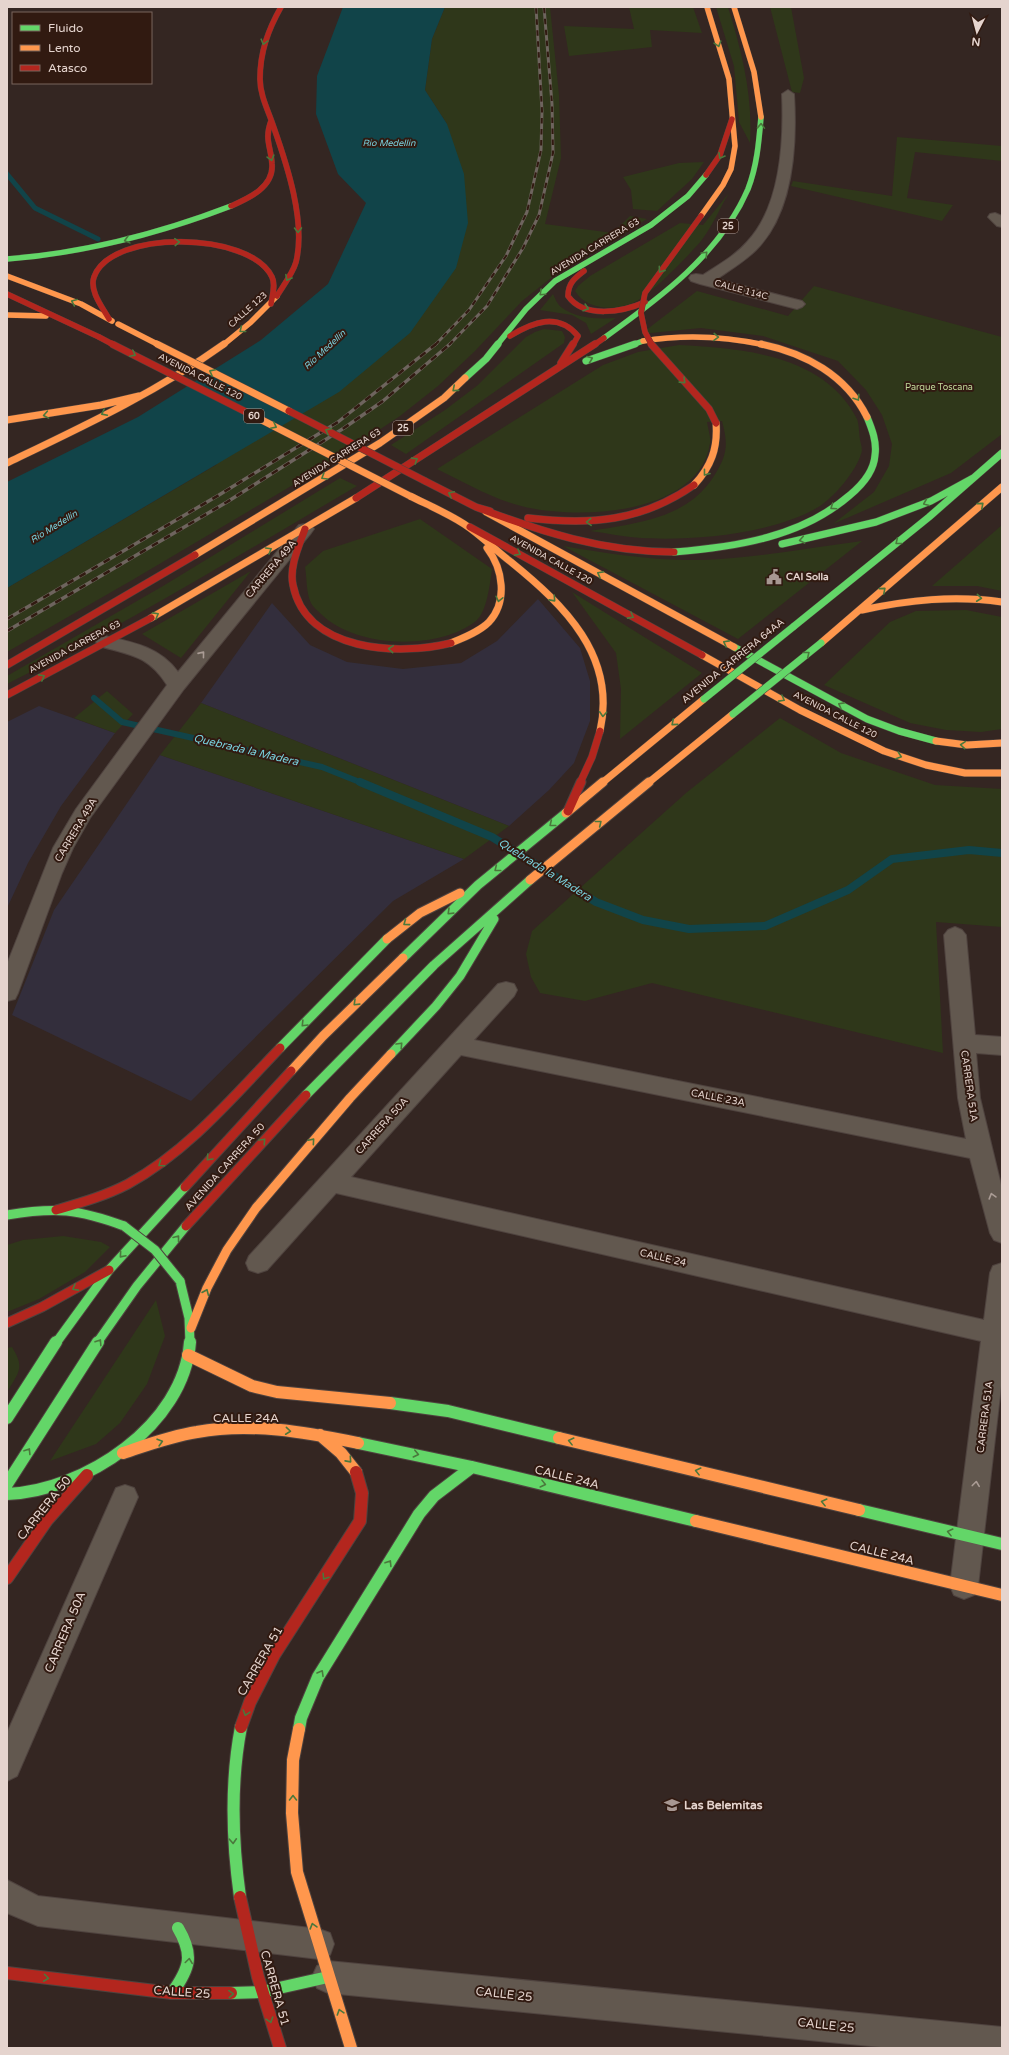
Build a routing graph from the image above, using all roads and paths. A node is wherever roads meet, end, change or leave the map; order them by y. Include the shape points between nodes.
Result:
1 (281, 7) edge
2 (707, 7) edge
3 (734, 7) edge
4 (788, 94) dead end
5 (732, 118) junction
6 (271, 121) junction
7 (627, 240) junction
8 (7, 259) edge
9 (685, 275) junction
10 (7, 276) edge
11 (705, 280) junction
12 (666, 293) junction
13 (7, 294) edge
14 (271, 304) junction
15 (797, 304) dead end
16 (7, 315) edge
17 (62, 318) junction
18 (109, 319) junction
19 (501, 341) junction
20 (554, 374) junction
21 (139, 396) junction
22 (7, 420) edge
23 (716, 423) joint
24 (1002, 453) edge
25 (7, 463) edge
26 (973, 478) junction
27 (1002, 487) edge
28 (476, 507) junction
29 (459, 521) junction
30 (305, 529) junction
31 (683, 553) junction
32 (1002, 602) edge
33 (857, 612) junction
34 (105, 642) junction
35 (7, 665) edge
36 (177, 684) junction
37 (7, 695) edge
38 (1002, 743) edge
39 (1002, 773) edge
40 (568, 811) junction
41 (478, 885) junction
42 (503, 902) junction
43 (955, 935) dead end
44 (506, 990) dead end
45 (7, 993) edge
46 (963, 1043) junction
47 (455, 1045) junction
48 (1002, 1046) edge
49 (980, 1152) junction
50 (331, 1182) junction
51 (56, 1210) junction
52 (7, 1215) edge
53 (1002, 1233) edge
54 (258, 1263) dead end
55 (109, 1270) junction
56 (1002, 1272) edge
57 (7, 1323) edge
58 (191, 1328) junction
59 (995, 1333) junction
60 (188, 1355) junction
61 (7, 1418) edge
62 (319, 1435) junction
63 (123, 1453) junction
64 (472, 1467) junction
65 (88, 1474) junction
66 (7, 1484) edge
67 (7, 1494) edge
68 (125, 1498) dead end
69 (970, 1537) junction
70 (1002, 1544) edge
71 (7, 1578) edge
72 (964, 1586) junction
73 (1002, 1595) edge
74 (7, 1766) edge
75 (7, 1894) edge
76 (178, 1928) junction
77 (248, 1936) junction
78 (318, 1944) junction
79 (7, 1973) edge
80 (328, 1977) junction
81 (261, 1992) junction
82 (172, 1993) junction
83 (1002, 2043) edge
84 (280, 2048) edge
85 (351, 2048) edge

1 -> 6 main road, CALLE 123 via 268,28 259,63 261,90
2 -> 5 main road, AVENIDA CARRERA 63 / 25 via 729,79
9 -> 3 main road, AVENIDA CARRERA 63 / 25 via 725,230 741,204 752,181 758,154 762,111 760,95
4 - 11 street via 791,130 789,155 784,180 772,213 753,245
5 -> 7 main road, AVENIDA CARRERA 63 / 25 via 724,150 716,164 688,196 666,215
5 -> 23 main road, AVENIDA CARRERA 63, bridge via 735,146 731,169 723,185 645,293 642,306 642,318 650,343 709,409
6 -> 8 main road via 266,135 273,173 264,188 247,199 165,230 112,244 61,254
6 -> 14 main road, CALLE 123 via 297,211 298,233 296,264
7 -> 12 main road via 573,278 566,290 567,298 586,309 600,312 618,311
7 -> 19 main road, AVENIDA CARRERA 63 / 25 via 555,281 526,309
9 - 11 street, CALLE 114C
9 - 12 main road, AVENIDA CARRERA 63 / 25
18 -> 10 main road, 60 via 81,304
11 - 15 street, CALLE 114C
12 - 20 main road, AVENIDA CARRERA 63 / 25
13 - 17 main road, 60
18 -> 14 main road via 96,293 94,275 110,258 162,243 206,242 252,260 271,275
14 -> 21 main road, CALLE 123 via 230,339
16 - 17 main road
17 -> 29 main road, AVENIDA CALLE 120 / 60, bridge
28 -> 18 main road, AVENIDA CALLE 120 / 60, bridge
19 - 20 main road via 526,326 540,322 567,324 576,330 578,336
19 -> 35 main road, AVENIDA CARRERA 63 / 25 via 465,381 380,443 248,524
30 -> 20 main road, AVENIDA CARRERA 63 / 25
20 -> 31 main road via 644,340 689,336 723,338 769,347 812,361 828,369 857,396 873,430 875,447 873,462 864,479 852,492 822,515 796,529 760,542
21 -> 22 main road via 101,405
21 -> 25 main road, CALLE 123
23 -> 28 main road, AVENIDA CALLE 120 via 717,450 707,472 679,496 643,514 593,522 565,522 516,516
24 - 26 main road, AVENIDA CARRERA 64AA
26 -> 31 main road via 931,501 872,524 751,549
26 -> 40 main road, AVENIDA CARRERA 64AA, bridge
33 -> 27 main road
28 - 31 main road via 535,531 581,543 617,549
38 -> 28 main road, AVENIDA CALLE 120 via 966,746 926,739 867,719
29 -> 30 main road via 496,558 502,579 500,601 490,622 466,636 438,647 402,650 364,647 333,635 311,622 299,605 293,587 294,567
29 -> 39 main road, AVENIDA CALLE 120 via 855,738 928,766 959,772
29 -> 40 main road via 539,584 570,618 594,652 603,678 602,723 596,746
34 -> 30 main road, AVENIDA CARRERA 63 / 25
36 -> 30 street, CARRERA 49A
33 -> 32 main road via 917,598 952,596
42 -> 33 main road, bridge
34 - 36 street via 148,653 167,668
37 -> 34 main road, AVENIDA CARRERA 63 / 25
36 - 45 street, CARRERA 49A via 83,814 62,848
40 -> 41 main road, AVENIDA CARRERA 64AA
41 -> 51 main road via 420,913 392,934 192,1138 167,1159 144,1176 113,1192
41 -> 55 main road, AVENIDA CARRERA 50 via 323,1036
58 -> 42 main road via 207,1288 256,1208 350,1098 448,992
66 -> 42 main road, AVENIDA CARRERA 50 via 104,1334 181,1232 312,1087 434,965
43 - 46 street, CARRERA 51A
44 - 47 street, CARRERA 50A
46 - 48 street
46 - 49 street, CARRERA 51A via 969,1098
47 - 49 street, CALLE 23A
47 - 50 street, CARRERA 50A
53 -> 49 street, CARRERA 51A
50 - 54 street, CARRERA 50A
50 - 59 street, CALLE 24
51 - 52 main road via 26,1211
51 - 58 main road, bridge via 91,1214 124,1226 150,1243 169,1263 180,1281 188,1303
55 -> 57 main road
55 - 61 main road, AVENIDA CARRERA 50 via 66,1328
56 - 59 street, CARRERA 51A
58 - 60 main road
69 -> 59 street, CARRERA 51A
60 - 63 main road via 180,1381 167,1405 150,1427
69 -> 60 main road via 448,1411 413,1405 277,1392 252,1386
63 -> 62 main road, CALLE 24A via 178,1436 209,1430 257,1428
62 -> 64 main road, CALLE 24A
62 -> 77 main road, CARRERA 51 via 353,1464 360,1483 363,1505 360,1521 347,1544 268,1665 249,1704 239,1736 233,1777 232,1822 234,1862
63 - 65 main road
64 -> 72 main road, CALLE 24A
78 -> 64 main road via 297,1872 292,1813 293,1760 301,1718 318,1677 419,1514 434,1496
65 - 67 main road via 41,1490
65 - 71 main road, CARRERA 50 via 47,1520
68 - 74 street, CARRERA 50A
69 - 70 main road
69 - 72 street, CARRERA 51A
72 - 73 main road, CALLE 24A
75 - 76 street via 16,1902 38,1911
76 - 77 street
82 -> 76 main road via 185,1978 190,1960 188,1942
77 - 78 street
77 - 81 main road, CARRERA 51
78 - 80 main road
79 -> 82 main road, CALLE 25
80 - 81 main road, CALLE 25
80 - 83 street, CALLE 25
85 -> 80 main road
82 -> 81 main road, CALLE 25
81 -> 84 main road, CARRERA 51

